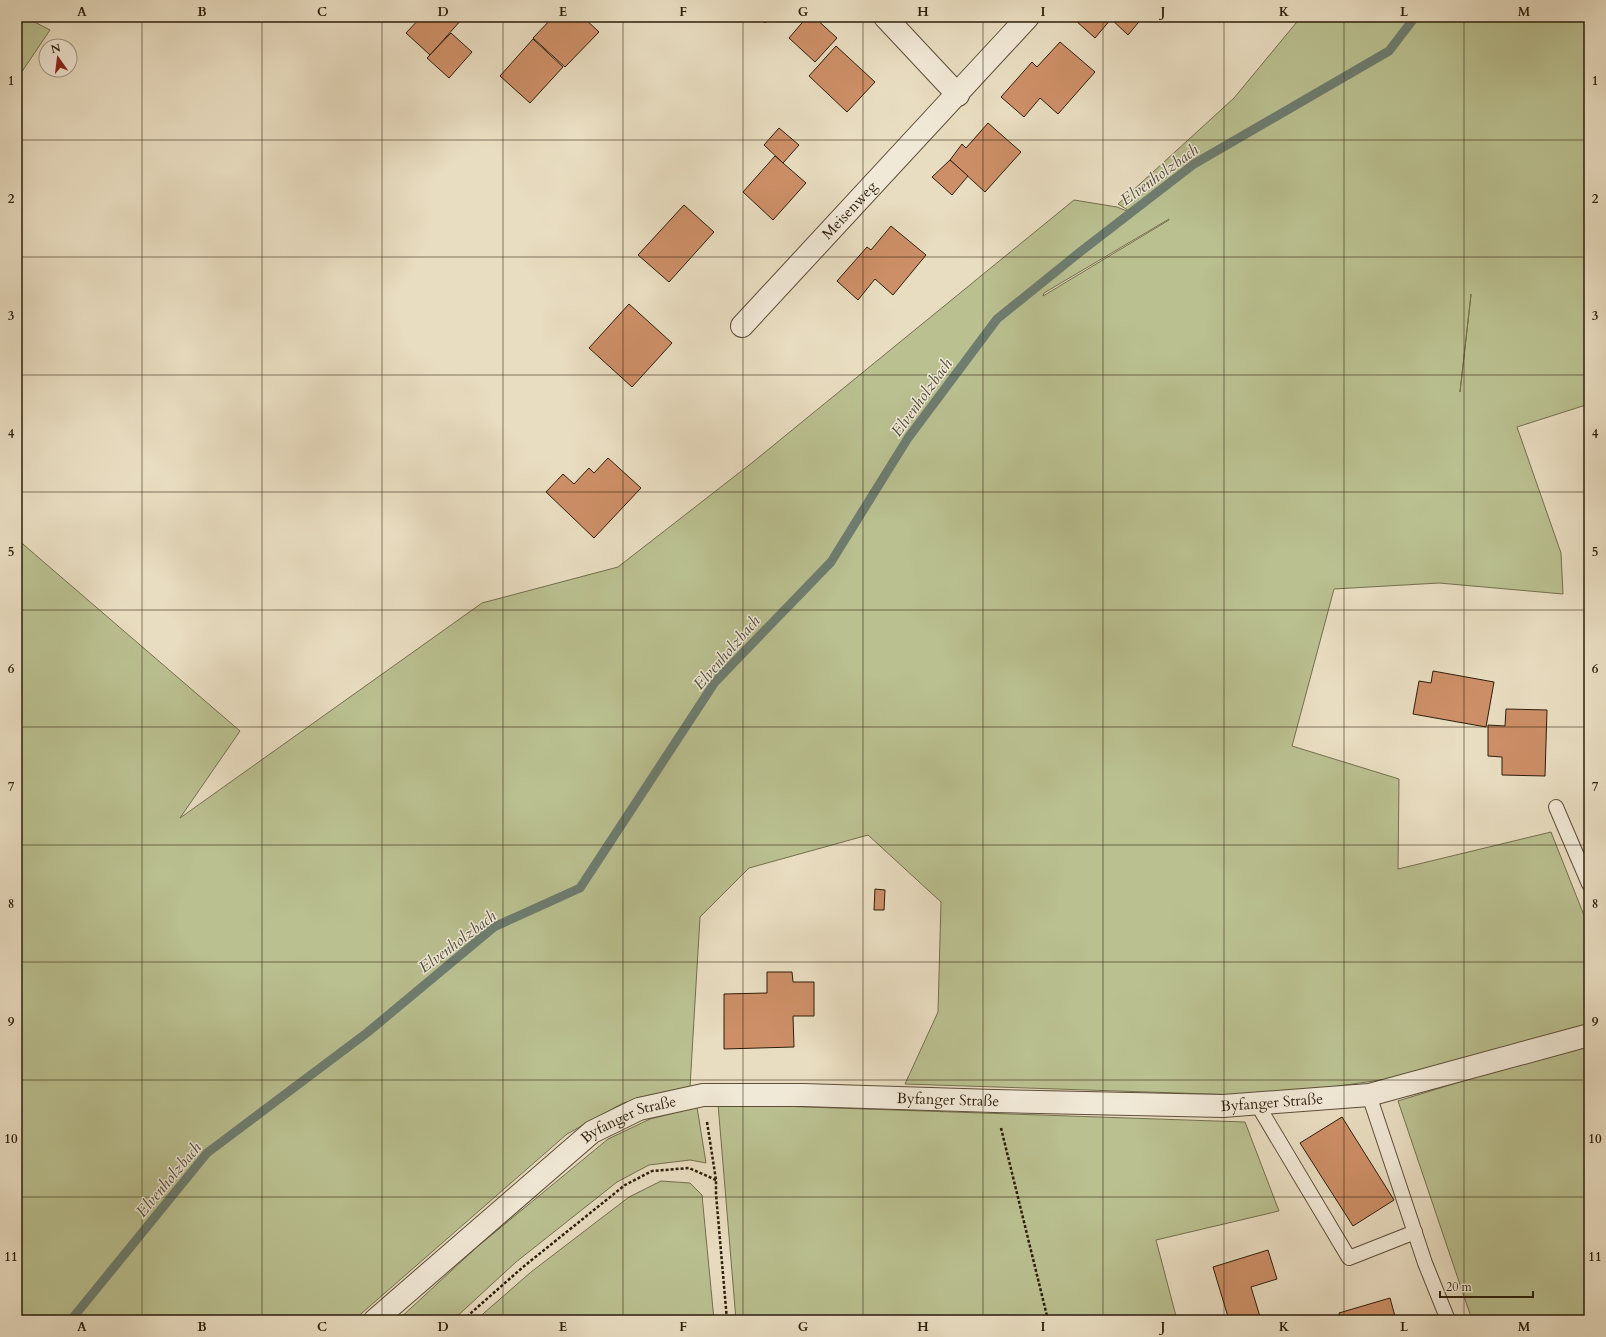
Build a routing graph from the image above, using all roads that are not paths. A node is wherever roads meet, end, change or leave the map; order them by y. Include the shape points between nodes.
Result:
1 (885, 17) edge
2 (1028, 17) edge
3 (958, 95) junction
4 (742, 326) dead end
5 (1556, 808) dead end
6 (1589, 884) edge
7 (1589, 1035) edge
8 (1369, 1095) junction
9 (1257, 1104) junction
10 (1415, 1232) junction
11 (375, 1320) edge
12 (1448, 1320) edge

1 - 3 street
2 - 3 street, Meisenweg
3 - 4 street, Meisenweg
5 - 6 lane
7 - 8 street, Byfanger Straße
8 - 9 street, Byfanger Straße
8 - 10 lane
9 - 10 lane via 1349,1258
9 - 11 street, Byfanger Straße via 1223,1106 703,1094 639,1110 592,1132
10 - 12 lane

